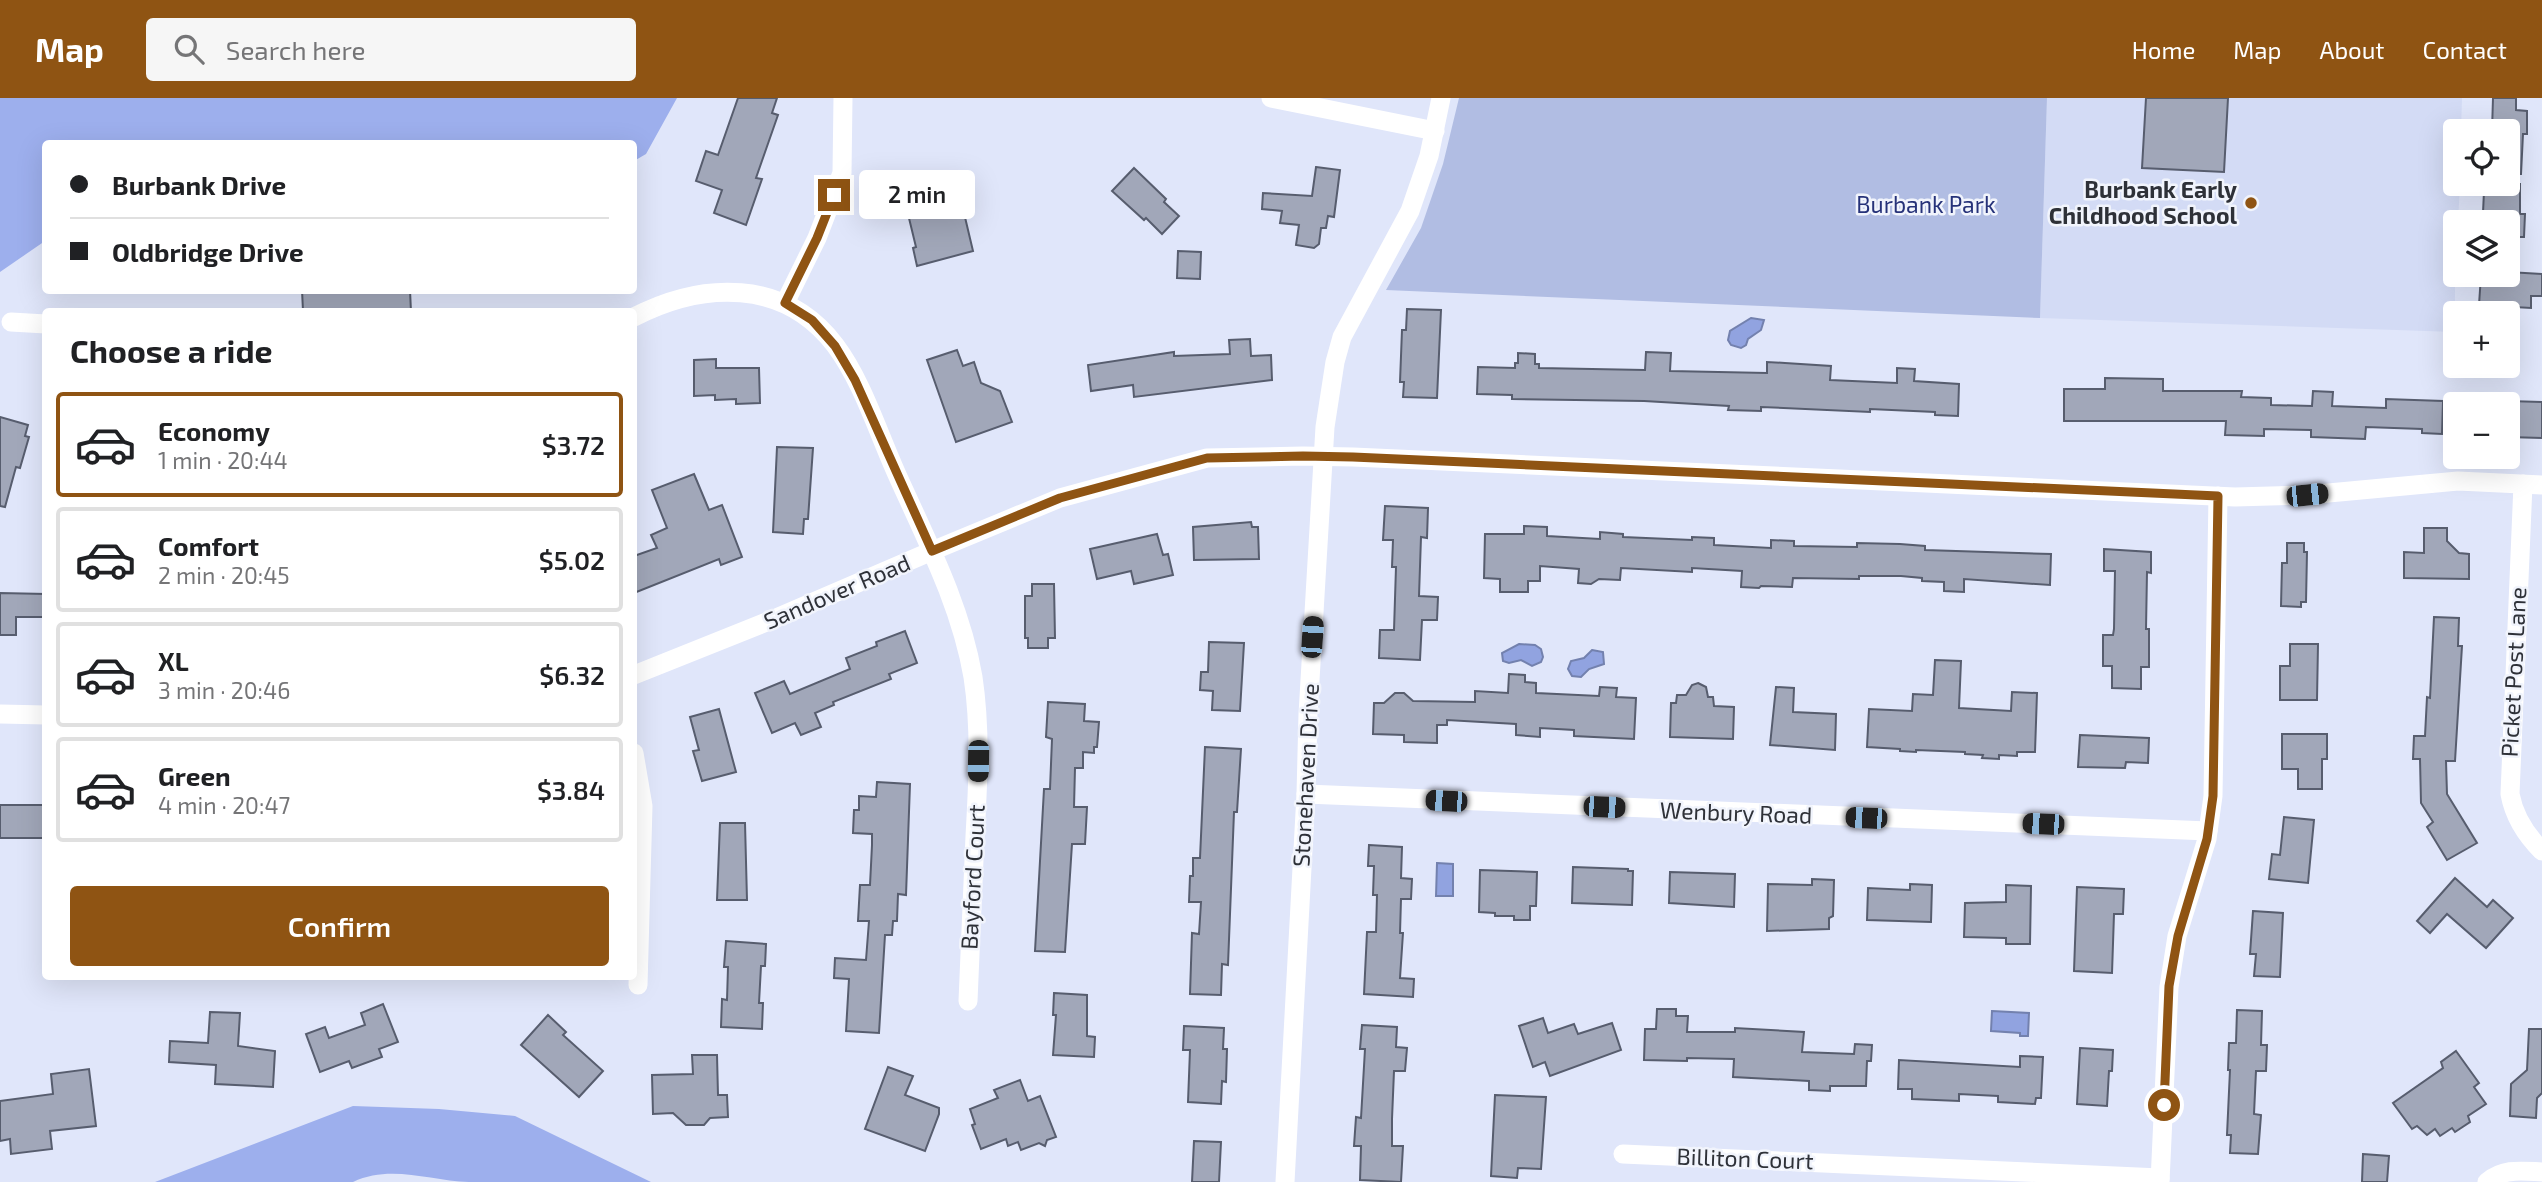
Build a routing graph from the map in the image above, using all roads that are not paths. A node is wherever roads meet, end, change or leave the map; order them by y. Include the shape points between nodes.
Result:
1 (843, 98) edge
2 (1271, 98) edge
3 (1441, 98) edge
4 (1435, 131) junction
5 (785, 303) junction
6 (637, 316) edge
7 (11, 321) dead end
8 (42, 324) edge
9 (1323, 456) junction
10 (2532, 484) edge
11 (2218, 496) junction
12 (932, 551) junction
13 (637, 674) edge
14 (0, 714) edge
15 (42, 715) edge
16 (637, 771) edge
17 (1306, 794) junction
18 (2208, 831) junction
19 (2542, 850) edge
20 (638, 985) dead end
21 (968, 1001) dead end
22 (1623, 1154) dead end
23 (2542, 1172) edge
24 (2160, 1180) edge
25 (1285, 1182) edge
26 (2487, 1182) edge

1 - 5 street via 842,173
2 - 4 street
3 - 4 street, Stonehaven Drive
4 - 9 street, Stonehaven Drive via 1410,211 1342,337
5 - 6 street via 726,290 700,293
5 - 12 street, Bayford Court via 812,320 835,346 855,380
7 - 8 street
9 - 11 street, Sandover Road
9 - 12 street, Sandover Road via 1207,458 1060,498
9 - 17 street, Stonehaven Drive
10 - 11 street, Sandover Road via 2458,481 2307,495
10 - 19 street, Picket Post Lane via 2509,771 2512,808
11 - 18 street via 2213,796
12 - 13 street, Sandover Road
12 - 21 street, Bayford Court via 964,638 978,740
14 - 15 street
16 - 20 street via 643,806
17 - 18 street, Wenbury Road
17 - 25 street, Stonehaven Drive
18 - 24 street via 2169,986
22 - 24 street, Billiton Court
23 - 26 street via 2512,1171

